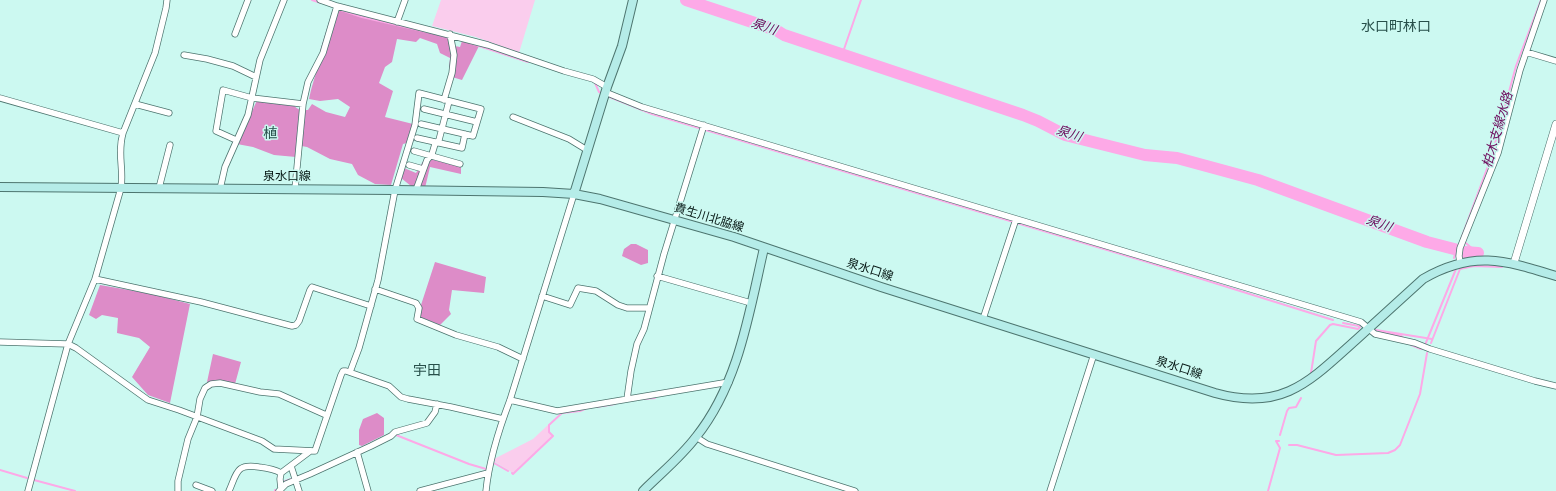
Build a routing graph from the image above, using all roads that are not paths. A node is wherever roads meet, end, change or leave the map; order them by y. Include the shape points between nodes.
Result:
1 (167, 0) edge
2 (248, 0) edge
3 (284, 0) edge
4 (320, 0) edge
5 (405, 0) edge
6 (633, 0) edge
7 (1544, 0) edge
8 (337, 6) junction
9 (397, 22) junction
10 (235, 34) dead end
11 (450, 34) junction
12 (1526, 52) junction
13 (184, 55) dead end
14 (1556, 61) edge
15 (256, 77) junction
16 (606, 90) junction
17 (0, 98) edge
18 (252, 98) junction
19 (447, 100) junction
20 (135, 104) junction
21 (303, 104) junction
22 (424, 109) dead end
23 (169, 112) dead end
24 (445, 114) junction
25 (513, 117) dead end
26 (477, 122) junction
27 (421, 124) dead end
28 (1556, 124) edge
29 (704, 125) junction
30 (442, 128) junction
31 (123, 133) junction
32 (465, 134) junction
33 (417, 138) dead end
34 (236, 140) junction
35 (437, 142) junction
36 (170, 145) dead end
37 (587, 150) junction
38 (414, 151) dead end
39 (431, 156) junction
40 (460, 164) dead end
41 (409, 165) dead end
42 (423, 169) junction
43 (0, 187) edge
44 (121, 188) junction
45 (159, 188) junction
46 (220, 189) junction
47 (295, 189) junction
48 (396, 190) junction
49 (416, 190) junction
50 (574, 194) junction
51 (1016, 219) junction
52 (675, 220) junction
53 (764, 248) junction
54 (1460, 263) junction
55 (1514, 263) junction
56 (658, 276) junction
57 (1556, 276) edge
58 (96, 279) junction
59 (375, 289) junction
60 (542, 296) junction
61 (751, 303) junction
62 (371, 306) junction
63 (649, 308) junction
64 (983, 319) junction
65 (1368, 328) junction
66 (0, 342) edge
67 (68, 344) junction
68 (1094, 354) junction
69 (523, 359) junction
70 (350, 372) junction
71 (729, 382) junction
72 (1556, 386) edge
73 (627, 399) junction
74 (510, 400) junction
75 (437, 404) junction
76 (326, 415) junction
77 (196, 417) junction
78 (503, 419) junction
79 (696, 437) junction
80 (309, 452) junction
81 (357, 452) junction
82 (291, 466) junction
83 (281, 473) junction
84 (488, 473) junction
85 (296, 480) junction
86 (196, 485) dead end
87 (280, 490) edge
88 (28, 491) edge
89 (178, 491) edge
90 (212, 491) edge
91 (229, 491) edge
92 (300, 491) edge
93 (368, 491) edge
94 (420, 491) edge
95 (486, 491) edge
96 (643, 491) edge
97 (855, 491) edge
98 (1050, 491) edge

1 - 20 street via 155,54
2 - 10 street
3 - 15 street via 260,60
4 - 8 street
5 - 9 street
6 - 16 main road via 622,46
7 - 12 street
8 - 9 street
8 - 21 street via 323,53 308,82
9 - 11 street
11 - 16 street via 593,79
11 - 19 street via 454,55
12 - 14 street
12 - 54 street via 1498,154 1460,248
13 - 15 street via 233,66
15 - 18 street
16 - 29 street via 642,107
16 - 37 main road
17 - 31 street
18 - 21 street
18 - 34 street via 248,115
18 - 34 street via 222,90 216,131
19 - 24 street
19 - 26 street via 481,109
19 - 48 street via 419,93 415,125
20 - 23 street
20 - 31 street
21 - 47 street
22 - 24 street
24 - 26 street
24 - 30 street
25 - 37 street via 568,139
26 - 32 street via 473,136
27 - 30 street
28 - 55 street
29 - 51 street
29 - 52 street
30 - 32 street
30 - 35 street
31 - 44 street via 119,154
32 - 35 street via 462,148
33 - 35 street
34 - 46 street via 225,167
35 - 39 street
36 - 45 street
37 - 50 main road
38 - 39 street
39 - 40 street
39 - 42 street
41 - 42 street
42 - 49 street
43 - 44 main road, 泉水口線
44 - 45 main road, 泉水口線
44 - 58 street
45 - 46 main road, 泉水口線
46 - 47 main road, 泉水口線
47 - 48 main road, 泉水口線
48 - 49 main road, 泉水口線
48 - 59 street
49 - 50 main road, 泉水口線
50 - 52 main road, 貴生川北脇線
50 - 60 street
51 - 64 street
51 - 65 street via 1362,322
52 - 53 main road, 貴生川北脇線
52 - 56 street
53 - 61 main road
53 - 64 main road, 泉水口線
54 - 55 main road, 泉水口線 via 1487,260
54 - 65 main road, 泉水口線 via 1439,270 1424,279
55 - 57 main road, 泉水口線
56 - 61 street
56 - 63 street
58 - 62 street via 201,302 292,326 299,321 312,287
58 - 67 street
59 - 62 street
59 - 69 street via 416,303 419,308 417,319 498,347
60 - 63 street via 570,306 578,288 596,291 627,308
60 - 69 street
61 - 71 main road via 745,334
62 - 70 street
63 - 73 street via 630,371
64 - 68 main road, 泉水口線
65 - 68 main road, 泉水口線 via 1327,366 1299,387 1252,400 1214,393
65 - 72 street via 1374,334 1416,343
66 - 67 street
67 - 77 street via 148,400
67 - 88 street
68 - 98 street
69 - 74 street
70 - 75 street via 389,386 401,397
70 - 76 street via 343,371 340,375
71 - 73 street
71 - 79 main road
73 - 74 street via 556,411
74 - 78 street
75 - 78 street
75 - 81 street via 428,423 395,432
76 - 77 street via 279,394 220,383 204,388
76 - 80 street via 315,451
77 - 80 street via 262,441 274,449
77 - 89 street via 185,451
78 - 84 street
79 - 96 main road
79 - 97 street via 707,444
80 - 82 street
81 - 85 street
81 - 93 street
82 - 83 street
82 - 85 street
83 - 87 street
83 - 91 street via 254,466 242,466
84 - 94 street
84 - 95 street
85 - 87 street
85 - 92 street
86 - 90 street

